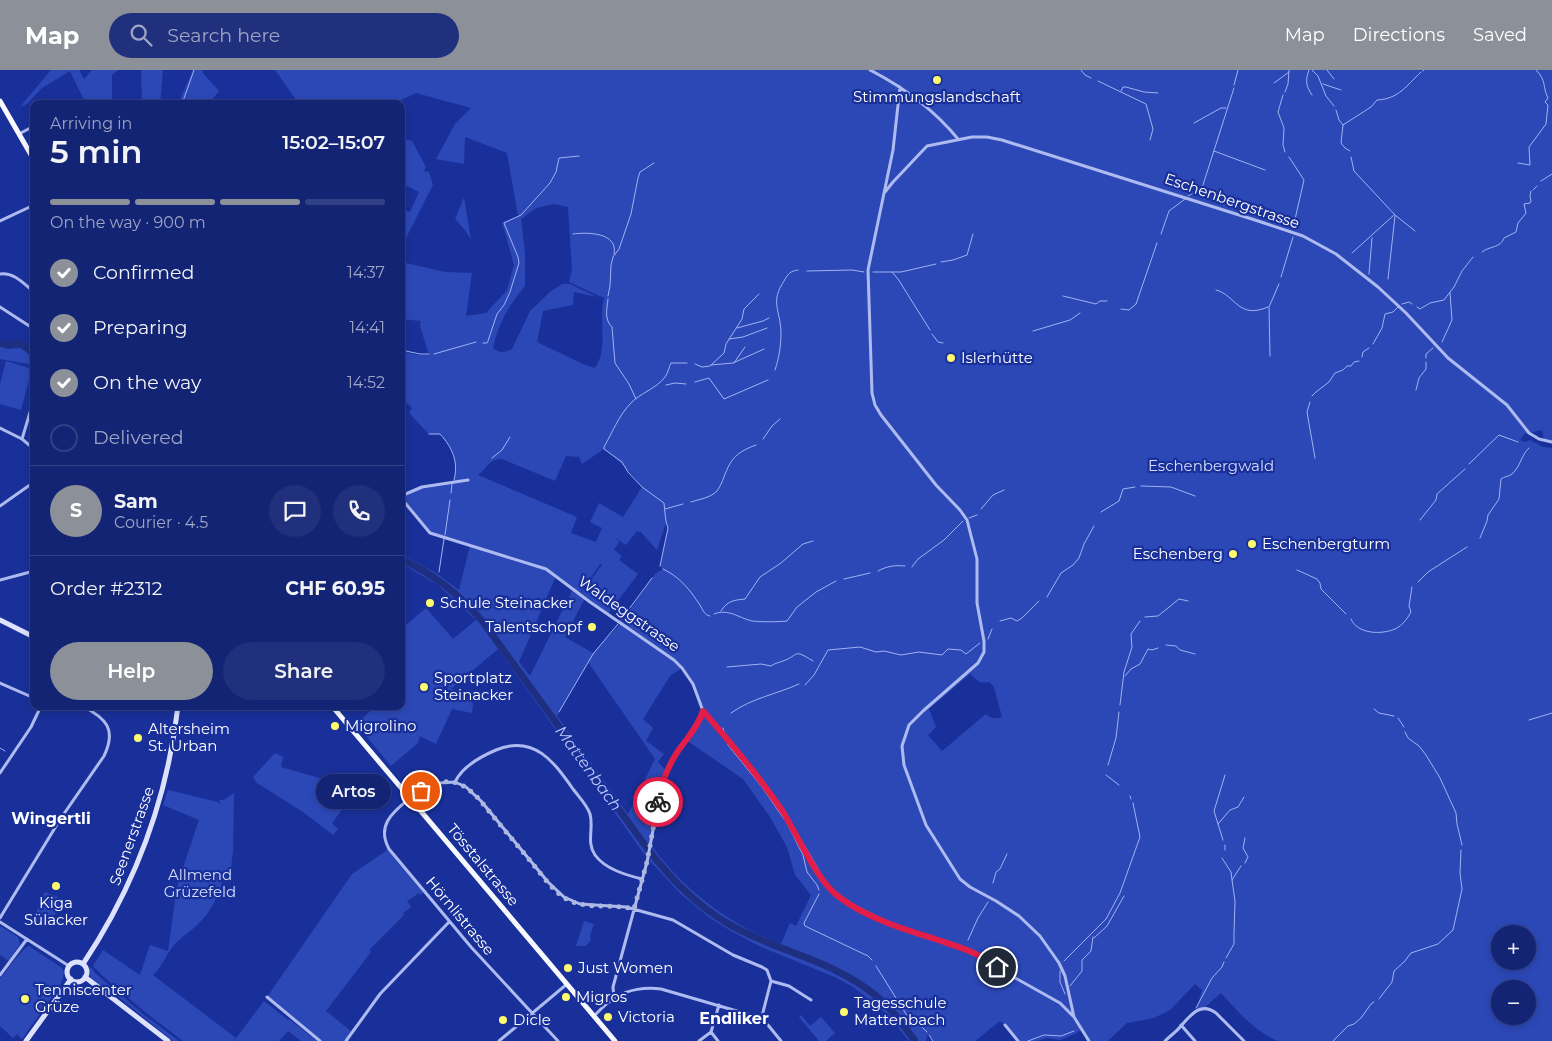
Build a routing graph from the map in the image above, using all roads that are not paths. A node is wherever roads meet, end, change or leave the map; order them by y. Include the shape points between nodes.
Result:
1 (870, 70) edge
2 (900, 87) junction
3 (0, 101) edge
4 (30, 128) edge
5 (19, 134) junction
6 (958, 139) junction
7 (30, 153) edge
8 (883, 196) junction
9 (30, 207) edge
10 (0, 221) edge
11 (0, 274) edge
12 (30, 289) edge
13 (0, 307) edge
14 (30, 326) edge
15 (30, 412) edge
16 (0, 428) edge
17 (22, 439) junction
18 (1552, 442) edge
19 (30, 446) edge
20 (468, 480) dead end
21 (30, 485) edge
22 (405, 495) edge
23 (405, 502) edge
24 (0, 506) edge
25 (30, 572) edge
26 (0, 580) edge
27 (0, 620) edge
28 (30, 635) edge
29 (0, 683) edge
30 (30, 696) edge
31 (39, 710) edge
32 (90, 710) edge
33 (177, 710) edge
34 (335, 710) edge
35 (703, 711) junction
36 (0, 774) edge
37 (455, 782) junction
38 (411, 799) junction
39 (642, 879) junction
40 (634, 909) junction
41 (0, 918) edge
42 (0, 922) edge
43 (449, 922) junction
44 (27, 939) junction
45 (83, 964) junction
46 (69, 966) junction
47 (0, 975) edge
48 (85, 977) junction
49 (71, 979) junction
50 (771, 981) junction
51 (567, 984) junction
52 (267, 997) dead end
53 (614, 998) junction
54 (811, 1000) dead end
55 (719, 1005) junction
56 (532, 1013) junction
57 (594, 1016) junction
58 (1074, 1016) junction
59 (761, 1020) junction
60 (1005, 1025) dead end
61 (1182, 1026) junction
62 (711, 1032) junction
63 (26, 1041) edge
64 (168, 1041) edge
65 (320, 1041) edge
66 (346, 1041) edge
67 (499, 1041) edge
68 (558, 1041) edge
69 (615, 1041) edge
70 (699, 1041) edge
71 (718, 1041) edge
72 (781, 1041) edge
73 (1018, 1041) edge
74 (1088, 1041) edge
75 (1165, 1041) edge
76 (1195, 1041) edge
77 (1244, 1041) edge

1 - 2 street
2 - 6 street
2 - 8 street, Eschenbergstrasse via 893,152
3 - 5 main road
4 - 5 street
5 - 7 main road
6 - 8 street, Eschenbergstrasse via 925,147
6 - 18 street, Eschenbergstrasse via 982,136 1002,140 1303,236 1336,254 1378,287 1448,358 1507,405 1529,433
8 - 58 street, Eschenbergstrasse via 868,270 873,396 883,417 967,520 977,559 977,603 985,644 978,663 910,725 902,746 904,765 926,826 960,879 1019,916 1057,959 1064,973
9 - 10 street
11 - 12 street via 13,275
13 - 14 street
15 - 17 street
16 - 17 street
17 - 19 street
20 - 22 street, Waldeggstrasse via 422,487
21 - 24 street
23 - 35 street, Waldeggstrasse via 430,533 546,569 557,576 679,664 693,684
25 - 26 street
27 - 28 main road
29 - 30 street
31 - 36 street
32 - 41 street via 104,720 109,733 104,756 61,818
33 - 45 main road, Seenerstrasse via 170,761 152,827 118,905
34 - 38 main road, Tösstalstrasse
35 - 39 street via 667,772
35 - 58 street, Waldeggstrasse via 765,786 824,881 838,896 889,924 978,954 1054,999
37 - 38 street via 429,786
37 - 39 street via 477,760 502,747 521,745 532,748 552,761 589,811 590,840 595,855 614,869
37 - 40 street via 474,794 564,897 591,906
38 - 43 street, Hörnlistrasse via 390,815 384,839
38 - 51 main road, Tösstalstrasse
39 - 40 street
40 - 50 street via 682,924 726,952 767,970
40 - 53 street via 613,987
42 - 44 street
43 - 56 street, Hörnlistrasse
43 - 66 street via 380,994
44 - 46 street
44 - 47 street
45 - 46 main road via 77,962
45 - 48 main road
46 - 49 main road
48 - 49 main road via 80,981
48 - 64 main road
49 - 63 main road
50 - 54 street via 789,986
50 - 59 street
51 - 56 street
51 - 57 main road, Tösstalstrasse
52 - 65 street
53 - 55 street via 653,988
53 - 57 street
55 - 59 street
55 - 62 street
56 - 67 street
56 - 68 street, Hörnlistrasse
57 - 69 main road, Tösstalstrasse
58 - 74 street
59 - 72 street
60 - 73 street
61 - 75 street
61 - 76 street
61 - 77 street via 1196,1010 1207,1008
62 - 70 street
62 - 71 street

